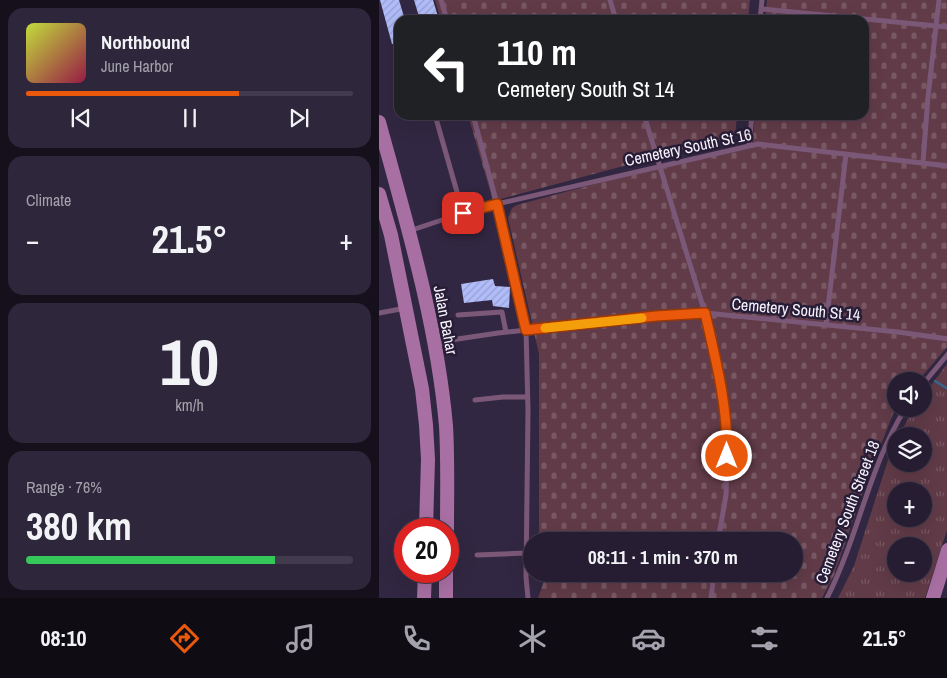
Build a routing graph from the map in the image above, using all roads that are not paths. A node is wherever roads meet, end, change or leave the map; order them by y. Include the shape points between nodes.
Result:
1 (441, 0) edge
2 (611, 0) edge
3 (762, 0) edge
4 (939, 0) edge
5 (761, 9) junction
6 (446, 15) edge
7 (615, 15) edge
8 (760, 15) edge
9 (823, 15) edge
10 (869, 19) edge
11 (936, 26) junction
12 (947, 27) edge
13 (436, 120) edge
14 (474, 120) edge
15 (645, 120) edge
16 (752, 120) edge
17 (379, 122) edge
18 (749, 146) junction
19 (846, 154) junction
20 (923, 162) junction
21 (659, 166) junction
22 (947, 166) edge
23 (379, 194) edge
24 (497, 204) junction
25 (463, 213) junction
26 (409, 231) junction
27 (406, 308) junction
28 (379, 313) edge
29 (705, 313) junction
30 (458, 315) dead end
31 (826, 324) junction
32 (526, 330) junction
33 (507, 332) junction
34 (947, 339) edge
35 (434, 346) junction
36 (947, 354) edge
37 (932, 373) edge
38 (527, 397) junction
39 (475, 400) dead end
40 (900, 417) edge
41 (426, 518) edge
42 (447, 518) edge
43 (526, 532) edge
44 (720, 532) edge
45 (947, 550) edge
46 (523, 553) edge
47 (477, 555) dead end
48 (526, 582) edge
49 (713, 582) edge
50 (425, 583) edge
51 (446, 583) edge
52 (424, 598) edge
53 (446, 598) edge
54 (528, 598) edge
55 (711, 598) edge
56 (827, 598) edge
57 (933, 598) edge

1 - 6 lane
2 - 7 lane
3 - 5 lane
4 - 11 lane
5 - 8 lane
5 - 9 lane
10 - 11 lane
11 - 12 lane
11 - 20 lane
13 - 25 lane
14 - 24 lane
15 - 21 lane
16 - 18 lane
17 - 26 main road, Jalan Bahar
18 - 19 lane, Cemetery South St 16 via 758,144
18 - 21 lane, Cemetery South St 16
19 - 20 lane, Cemetery South St 16
19 - 31 lane
20 - 22 lane, Cemetery South St 16
21 - 24 lane, Cemetery South St 16
21 - 29 lane
23 - 27 main road
24 - 25 lane, Cemetery South St 16
24 - 32 lane
25 - 26 lane, Cemetery South St 16
26 - 35 main road, Jalan Bahar
27 - 28 lane
27 - 41 main road via 426,425
29 - 31 lane, Cemetery South St 14
29 - 32 lane, Cemetery South St 14
29 - 44 lane via 721,380 728,430 726,495
30 - 33 lane via 502,312
31 - 34 lane, Cemetery South St 14
32 - 33 lane, Cemetery South St 14
32 - 38 lane
33 - 35 lane, Cemetery South St 14 via 451,340
35 - 42 main road, Jalan Bahar via 446,426
36 - 37 lane
38 - 39 lane
38 - 43 lane
40 - 56 lane, Cemetery South Street 18 via 883,450 838,576
45 - 57 main road
46 - 47 lane
48 - 54 lane
49 - 55 lane
50 - 52 main road
51 - 53 main road

